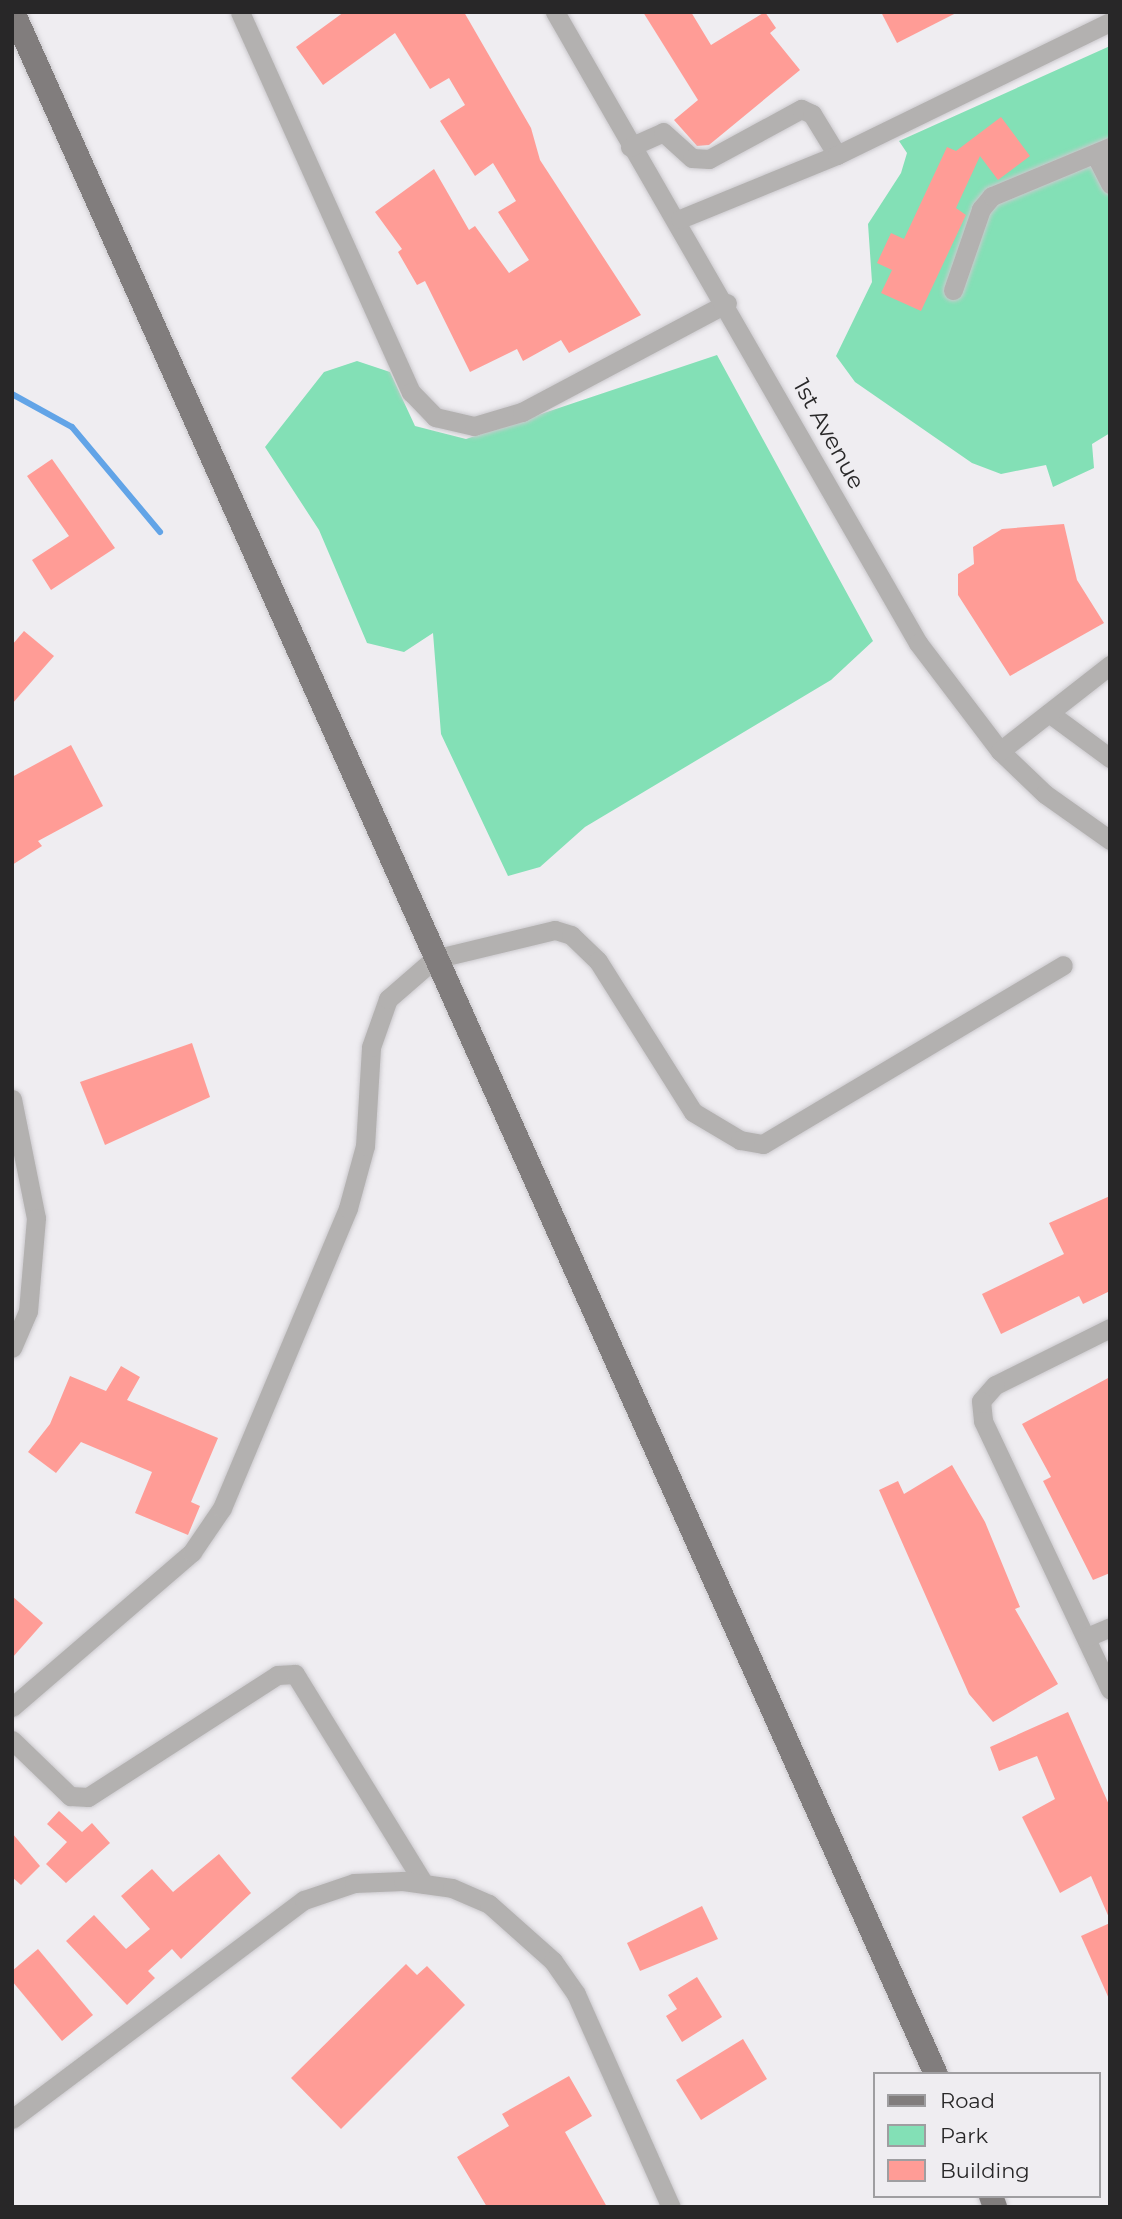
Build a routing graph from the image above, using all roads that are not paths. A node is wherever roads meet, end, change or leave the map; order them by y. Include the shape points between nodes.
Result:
1 (13, 12) edge
2 (240, 12) edge
3 (555, 12) edge
4 (1110, 22) edge
5 (630, 147) junction
6 (1103, 150) edge
7 (837, 155) junction
8 (1110, 184) edge
9 (680, 219) junction
10 (953, 289) dead end
11 (727, 303) junction
12 (1110, 665) edge
13 (1049, 713) junction
14 (1000, 751) junction
15 (1110, 758) edge
16 (1110, 840) edge
17 (433, 959) junction
18 (1063, 965) dead end
19 (12, 1100) edge
20 (1110, 1328) edge
21 (12, 1348) edge
22 (1110, 1627) edge
23 (1087, 1637) junction
24 (1110, 1690) edge
25 (12, 1707) edge
26 (12, 1740) edge
27 (424, 1884) junction
28 (935, 2072) edge
29 (12, 2119) edge
30 (668, 2206) edge

1 - 17 main road
2 - 11 street via 411,392 435,417 474,426 522,412
3 - 5 street, 1st Avenue
4 - 7 street
5 - 7 street via 663,132 692,158 709,159 801,109 812,114
5 - 9 street, 1st Avenue
6 - 8 street
6 - 10 street via 992,196 981,209
7 - 9 street
9 - 11 street, 1st Avenue
11 - 14 street, 1st Avenue via 918,643
12 - 13 street
13 - 14 street
13 - 15 street
14 - 16 street, 1st Avenue via 1045,794
17 - 18 street via 555,930 571,935 598,961 693,1112 740,1140 763,1144
17 - 25 street via 388,999 371,1047 365,1146 348,1209 222,1508 192,1552
17 - 28 main road
19 - 21 street via 36,1218 27,1311
20 - 23 street via 995,1385 982,1401 984,1421
22 - 23 street
23 - 24 street
26 - 27 street via 71,1796 88,1797 277,1675 295,1674
27 - 29 street via 354,1883 304,1900
27 - 30 street via 489,1904 552,1961 576,1994

